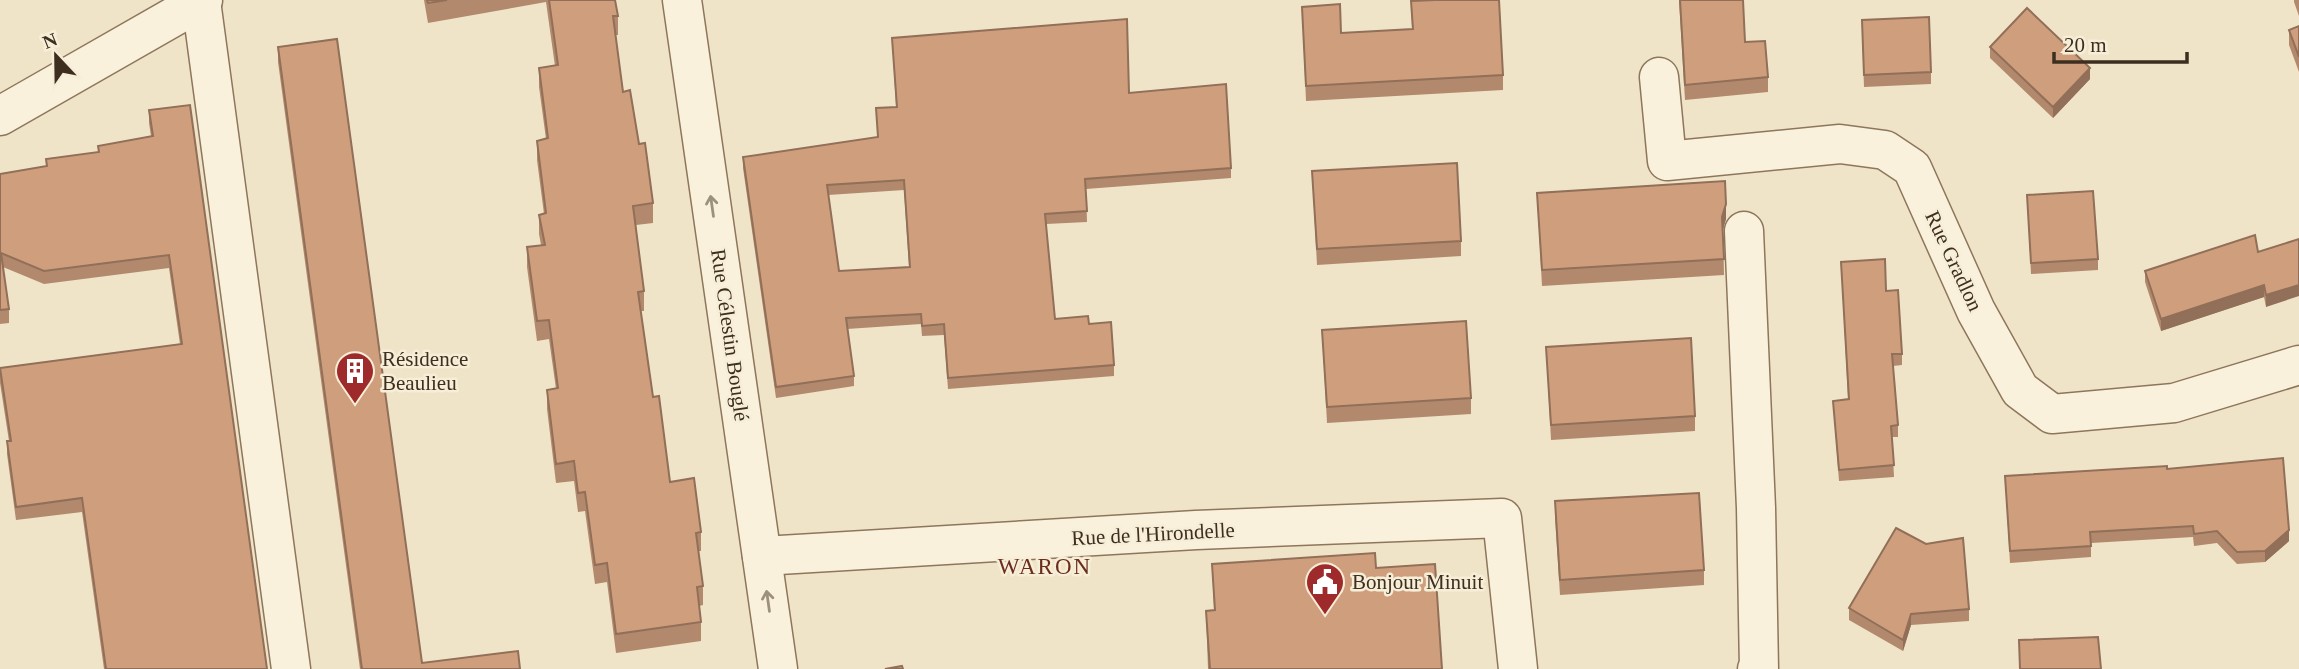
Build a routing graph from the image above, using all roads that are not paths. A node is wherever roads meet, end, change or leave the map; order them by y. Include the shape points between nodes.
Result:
1 (682, 0) edge
2 (202, 1) edge
3 (1659, 77) dead end
4 (0, 116) edge
5 (1744, 231) dead end
6 (2299, 365) edge
7 (762, 556) junction
8 (291, 669) edge
9 (778, 669) edge
10 (1518, 669) edge
11 (1757, 669) edge

7 -> 1 street, Rue Célestin Bouglé
2 - 4 street
2 - 8 street
3 - 6 street, Rue Gradlon via 1667,161 1840,144 1885,150 1912,168 1976,312 2014,379 2052,414 2174,402
5 - 11 street via 1756,508
9 -> 7 street, Rue Célestin Bouglé
7 - 10 street, Rue de l'Hirondelle via 1196,530 1502,518

